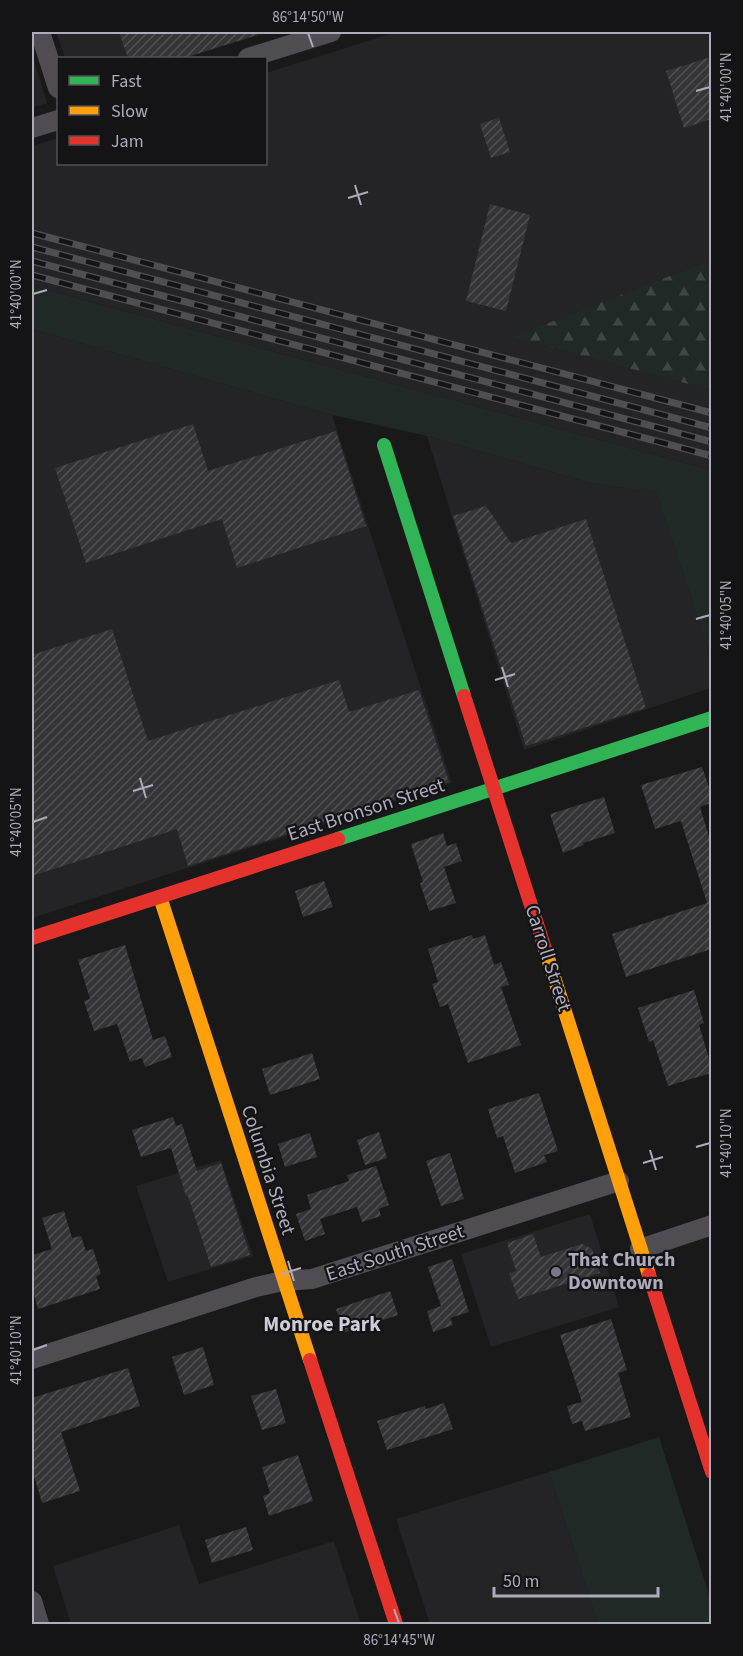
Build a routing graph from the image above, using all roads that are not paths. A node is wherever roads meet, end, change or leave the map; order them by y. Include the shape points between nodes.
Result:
1 (40, 32) edge
2 (331, 32) edge
3 (251, 57) edge
4 (57, 85) edge
5 (57, 120) edge
6 (32, 128) edge
7 (384, 445) dead end
8 (711, 718) edge
9 (494, 789) junction
10 (160, 897) junction
11 (32, 938) edge
12 (619, 1181) junction
13 (711, 1225) edge
14 (640, 1249) junction
15 (283, 1281) junction
16 (32, 1359) edge
17 (711, 1472) edge
18 (32, 1602) edge
19 (39, 1624) edge
20 (396, 1624) edge

1 - 4 street
2 - 3 street
5 - 6 street
7 - 9 street, Carroll Street
8 - 9 street, East Bronson Street
9 - 10 street, East Bronson Street
9 - 12 street, Carroll Street
10 - 11 street, East Bronson Street
10 - 15 street, Columbia Street
12 - 14 street, Carroll Street
12 - 15 street, East South Street via 312,1279
13 - 14 street
14 - 17 street, Carroll Street
15 - 16 street, East South Street
15 - 20 street, Columbia Street
18 - 19 street

